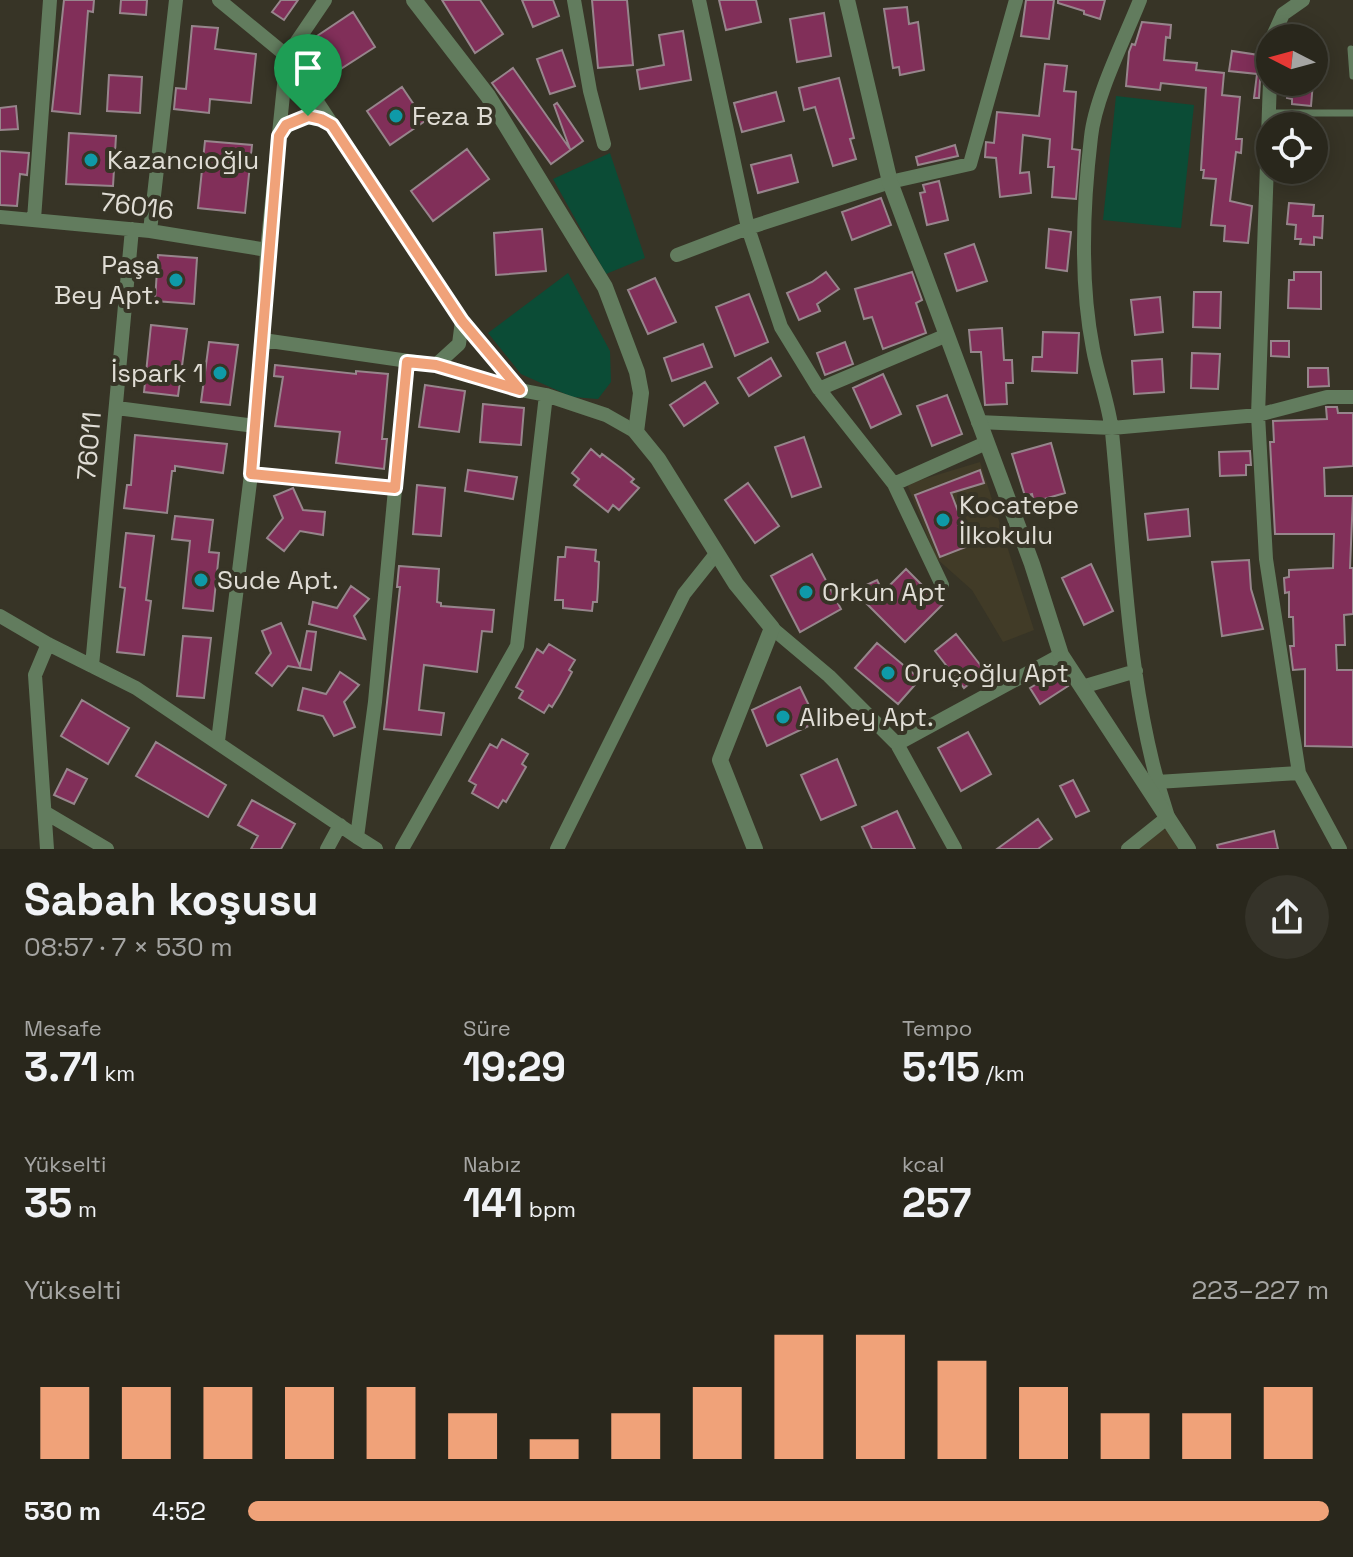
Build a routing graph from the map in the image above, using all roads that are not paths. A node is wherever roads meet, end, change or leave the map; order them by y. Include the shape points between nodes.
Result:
1 (50, 0) edge
2 (176, 0) edge
3 (219, 0) edge
4 (325, 0) edge
5 (414, 0) edge
6 (574, 0) edge
7 (699, 0) edge
8 (847, 0) edge
9 (1016, 0) edge
10 (1140, 0) edge
11 (1303, 0) edge
12 (1278, 24) edge
13 (1351, 49) dead end
14 (287, 56) junction
15 (1353, 76) edge
16 (1328, 113) edge
17 (1353, 113) edge
18 (332, 125) junction
19 (279, 136) junction
20 (604, 144) dead end
21 (890, 182) junction
22 (1266, 184) edge
23 (0, 217) edge
24 (34, 219) junction
25 (748, 228) junction
26 (132, 229) junction
27 (150, 231) junction
28 (267, 250) junction
29 (677, 255) dead end
30 (462, 321) junction
31 (947, 335) junction
32 (263, 340) junction
33 (407, 362) junction
34 (436, 365) junction
35 (819, 389) junction
36 (520, 390) junction
37 (546, 395) junction
38 (1353, 397) edge
39 (117, 408) junction
40 (1258, 415) junction
41 (978, 422) junction
42 (255, 426) junction
43 (1112, 428) junction
44 (636, 432) junction
45 (986, 443) junction
46 (251, 474) junction
47 (894, 484) junction
48 (395, 488) junction
49 (715, 555) junction
50 (942, 585) dead end
51 (0, 616) edge
52 (772, 628) junction
53 (48, 644) junction
54 (1061, 655) junction
55 (92, 666) junction
56 (1136, 671) junction
57 (1082, 687) junction
58 (218, 741) junction
59 (897, 744) junction
60 (1299, 773) junction
61 (1157, 782) junction
62 (46, 813) junction
63 (1168, 817) junction
64 (340, 825) junction
65 (357, 837) junction
66 (47, 849) edge
67 (107, 849) edge
68 (327, 849) edge
69 (376, 849) edge
70 (402, 849) edge
71 (557, 849) edge
72 (755, 849) edge
73 (955, 849) edge
74 (1128, 849) edge
75 (1188, 849) edge
76 (1340, 849) edge

1 - 24 street
2 - 27 street
3 - 14 street
4 - 14 street
5 - 44 street via 488,96 605,287 637,372 641,393
6 - 20 street
7 - 25 street
8 - 21 street
9 - 21 street via 970,164
10 - 43 street via 1091,133 1087,281 1092,347
11 - 12 street
13 - 15 lane
14 - 18 street
14 - 19 street
16 - 17 lane
18 - 19 street via 308,116 286,125
18 - 30 street
19 - 28 street
21 - 25 street
21 - 31 street
22 - 40 street
23 - 24 street, 76016
24 - 26 street, 76016
25 - 29 street
25 - 35 street via 781,327
26 - 27 street, 76016
26 - 39 street, 76011
27 - 28 street, 76016
28 - 32 street
30 - 34 street via 459,344
30 - 36 street
31 - 35 street
31 - 41 street
32 - 33 street
32 - 42 street
33 - 34 street
33 - 48 street
34 - 36 street
35 - 47 street
36 - 37 street
37 - 44 street via 606,415
37 - 70 street via 517,646
38 - 40 street via 1327,397
39 - 42 street
39 - 55 street, 76011
40 - 43 street
40 - 60 street via 1266,559
41 - 43 street
41 - 45 street
42 - 46 street
43 - 56 street
44 - 49 street
45 - 47 street
45 - 54 street
46 - 48 street
46 - 58 street
47 - 50 street
48 - 65 street
49 - 52 street
49 - 71 street via 684,594
51 - 53 street
52 - 59 street
52 - 72 street via 720,760
53 - 55 street
53 - 62 street via 35,675
54 - 57 street
54 - 59 street
55 - 58 street
56 - 57 street
56 - 61 street
57 - 63 street
58 - 64 street
59 - 73 street
60 - 61 street
60 - 76 street
61 - 63 street
62 - 66 street
62 - 67 street
63 - 74 street
63 - 75 street
64 - 65 street
64 - 68 street
65 - 69 street

